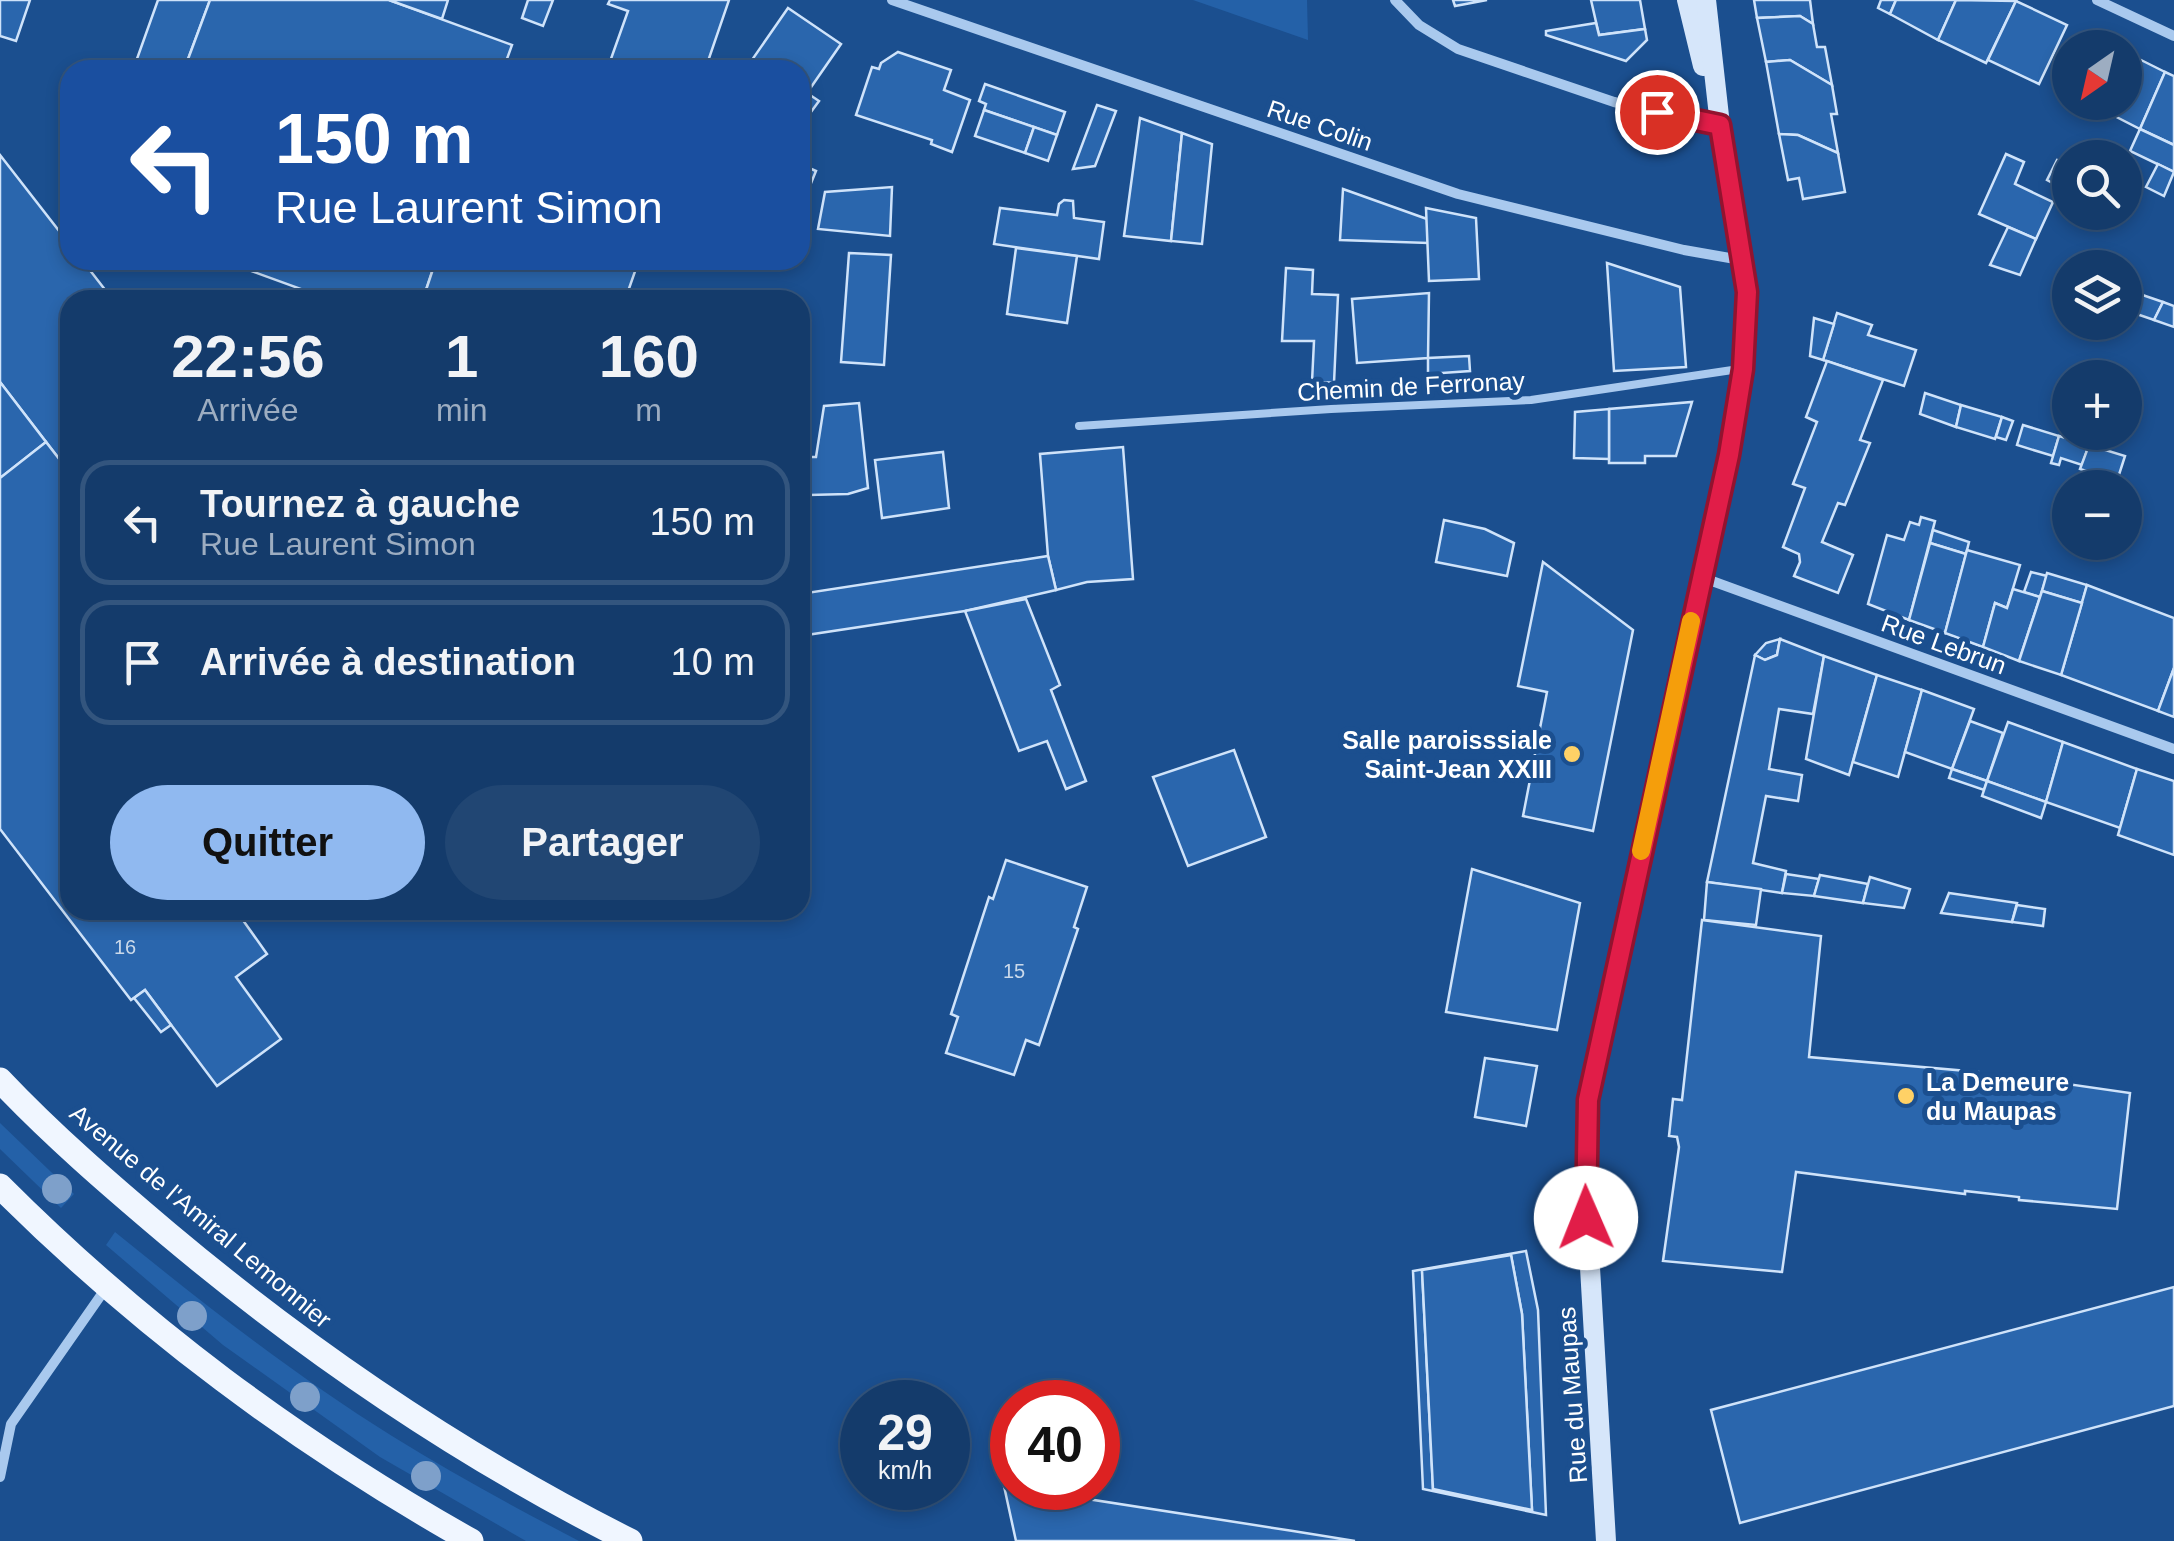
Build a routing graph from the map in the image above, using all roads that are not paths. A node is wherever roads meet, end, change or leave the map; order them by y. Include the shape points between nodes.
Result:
1 (892, 0) edge
2 (1395, 0) edge
3 (1687, 0) edge
4 (1706, 0) edge
5 (2098, 0) edge
6 (2174, 36) edge
7 (1720, 125) junction
8 (1743, 260) junction
9 (1743, 369) junction
10 (1079, 426) dead end
11 (1701, 577) junction
12 (2174, 749) edge
13 (0, 1080) edge
14 (0, 1186) edge
15 (106, 1288) junction
16 (6, 1423) edge
17 (0, 1476) edge
18 (471, 1541) edge
19 (630, 1541) edge
20 (1606, 1541) edge

1 - 8 street, Rue Colin via 1458,194
2 - 7 street via 1458,48 1614,102
3 - 7 street, Rue du Maupas
4 - 7 street, Rue du Maupas
5 - 6 street
7 - 8 street, Rue du Maupas
8 - 9 street, Rue du Maupas
9 - 10 lane, Chemin de Ferronay via 1531,400
9 - 11 street, Rue du Maupas
11 - 12 street, Rue Lebrun
11 - 20 street, Rue du Maupas via 1588,1100 1586,1218
13 - 19 main road, Avenue de l'Amiral Lemonnier via 125,1198 339,1368 481,1461
14 - 15 main road
15 - 16 street
15 - 18 main road via 278,1422
16 - 17 street

